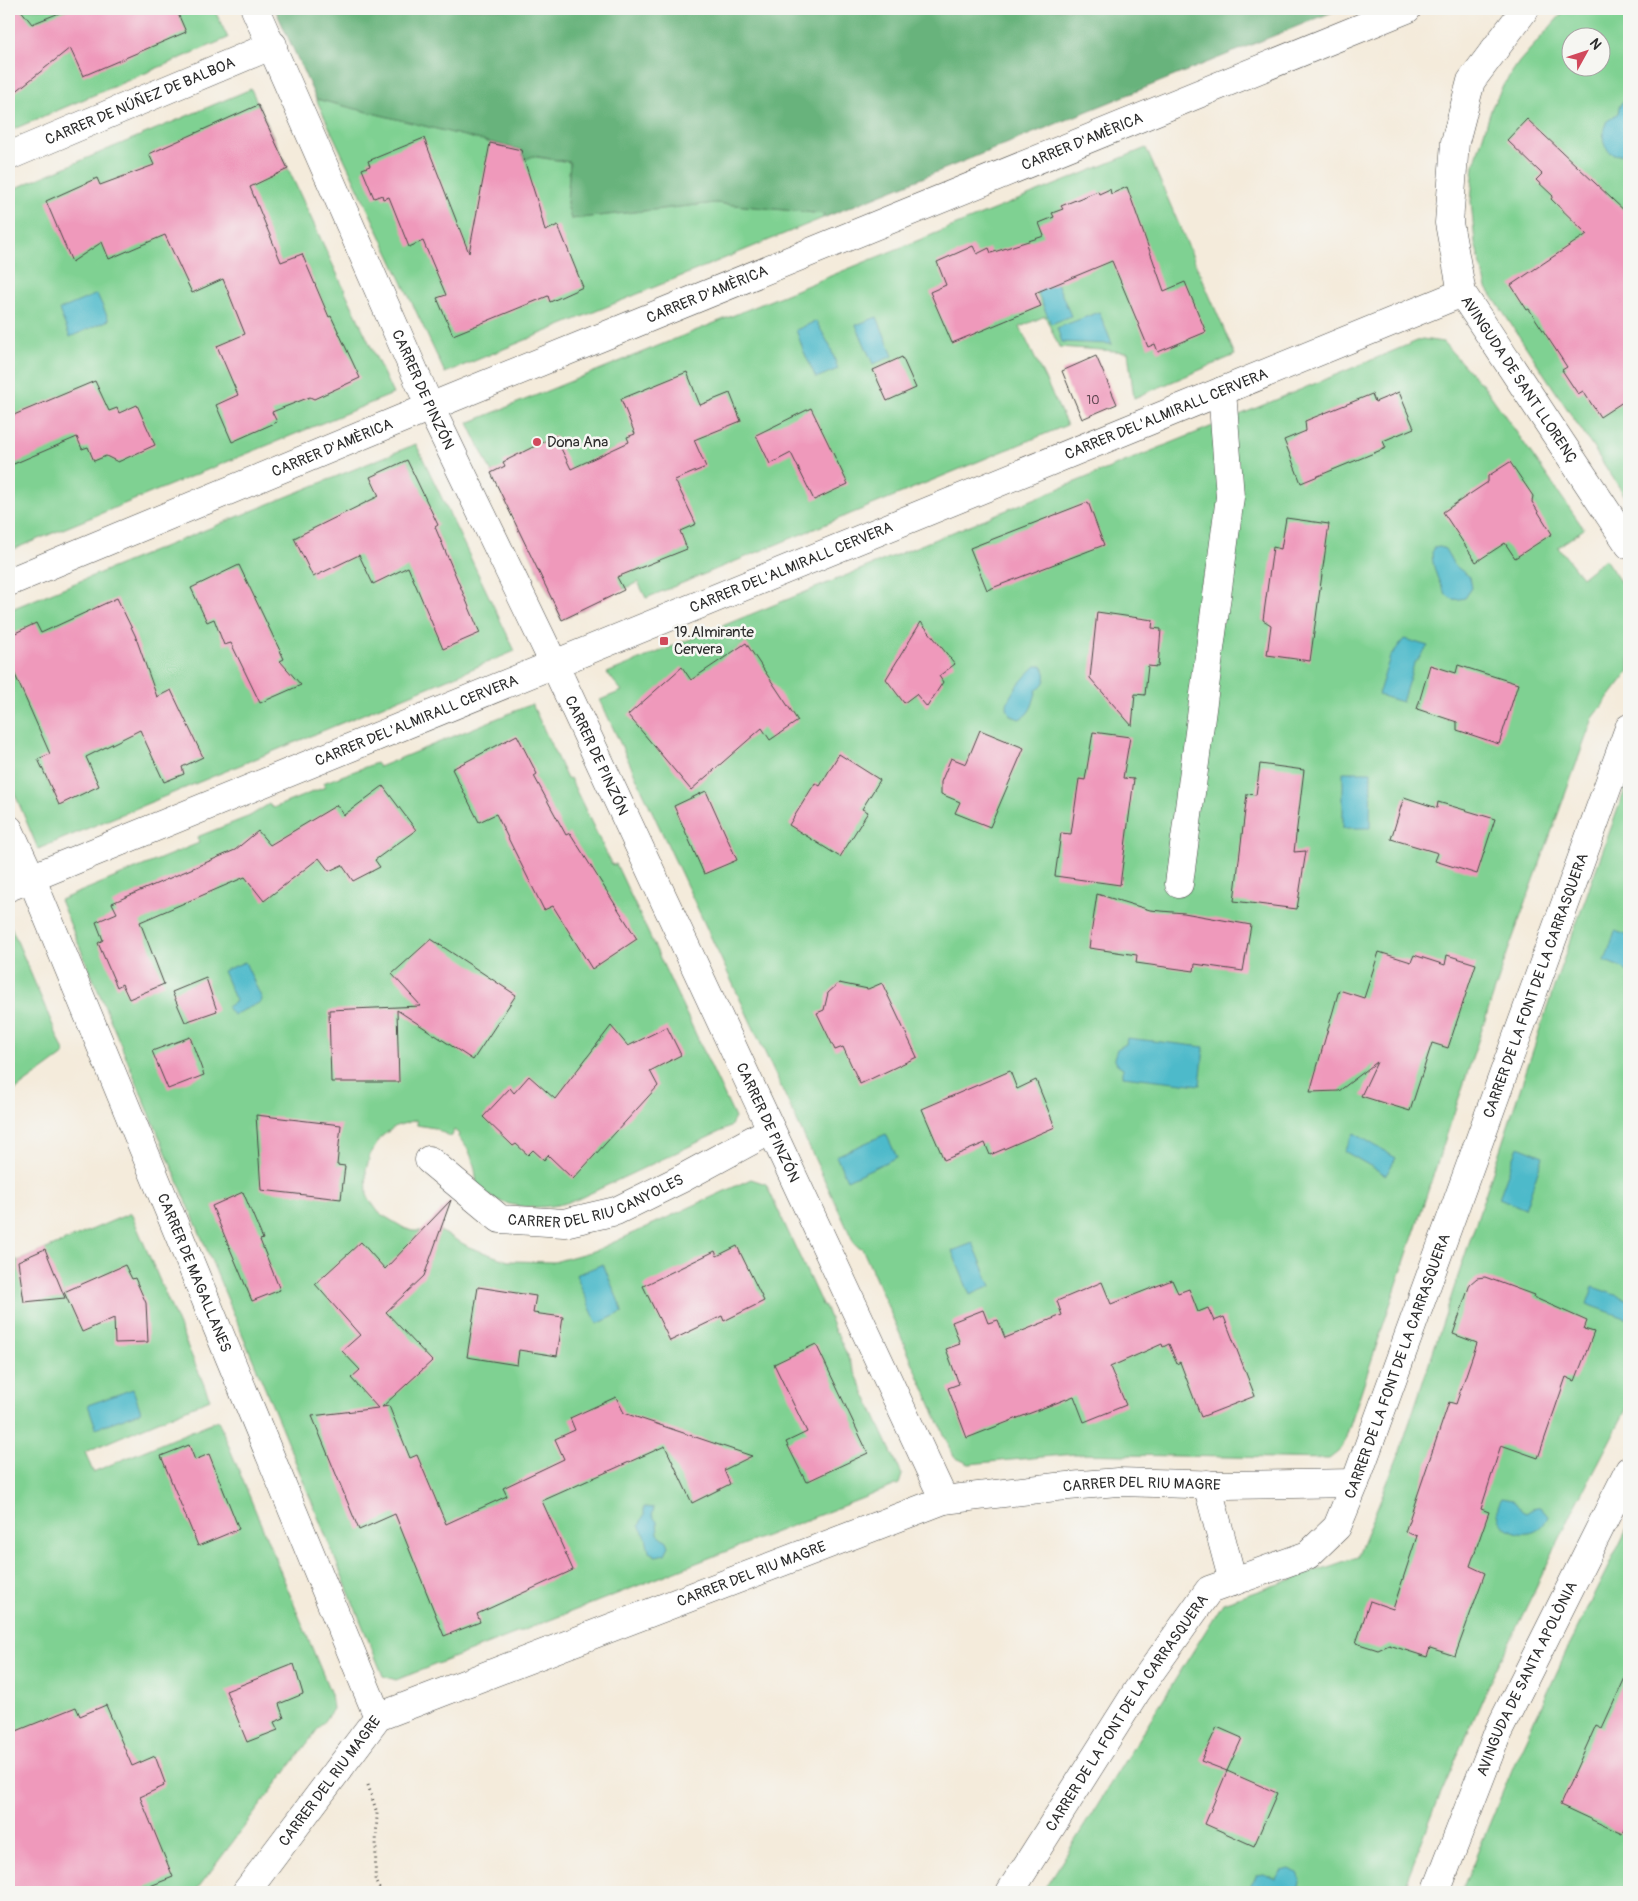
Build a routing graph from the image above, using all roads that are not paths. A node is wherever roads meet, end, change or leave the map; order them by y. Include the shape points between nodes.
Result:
1 (255, 9) edge
2 (1407, 9) edge
3 (1526, 9) edge
4 (273, 45) junction
5 (9, 156) edge
6 (1462, 293) junction
7 (1222, 391) junction
8 (430, 407) junction
9 (1629, 545) edge
10 (9, 582) edge
11 (554, 664) junction
12 (1629, 728) edge
13 (9, 829) edge
14 (20, 882) edge
15 (1179, 884) dead end
16 (771, 1130) junction
17 (429, 1160) dead end
18 (1629, 1470) edge
19 (1355, 1483) junction
20 (1208, 1484) junction
21 (944, 1500) junction
22 (1622, 1501) edge
23 (1233, 1582) junction
24 (378, 1718) junction
25 (246, 1892) edge
26 (1010, 1892) edge
27 (1436, 1892) edge

1 - 4 street, CARRER DE PINZÓN
2 - 8 street, CARRER D'AMÈRICA
3 - 6 street, AVINGUDA DE SANT LLORENÇ via 1471,81 1455,142 1449,223
4 - 5 street, CARRER DE NÚÑEZ DE BALBOA
4 - 8 street, CARRER DE PINZÓN
6 - 7 street, CARRER DEL'ALMIRALL CERVERA
6 - 9 street, AVINGUDA DE SANT LLORENÇ
7 - 11 street, CARRER DEL'ALMIRALL CERVERA
7 - 15 street via 1230,497
8 - 10 street, CARRER D'AMÈRICA
8 - 11 street, CARRER DE PINZÓN
11 - 14 street, CARRER DEL'ALMIRALL CERVERA
11 - 16 street, CARRER DE PINZÓN
12 - 19 street, CARRER DE LA FONT DE LA CARRASQUERA
13 - 14 street, CARRER DE MAGALLANES
14 - 24 street, CARRER DE MAGALLANES
16 - 17 street, CARRER DEL RIU CANYOLES via 616,1211 564,1223 500,1219
16 - 21 street, CARRER DE PINZÓN
18 - 22 street, AVINGUDA DE SANTA APOLÒNIA
19 - 20 street, CARRER DEL RIU MAGRE
19 - 23 street, CARRER DE LA FONT DE LA CARRASQUERA via 1336,1527 1308,1555
20 - 21 street, CARRER DEL RIU MAGRE via 1118,1482
20 - 23 street
21 - 24 street, CARRER DEL RIU MAGRE
22 - 27 street, AVINGUDA DE SANTA APOLÒNIA via 1498,1732
23 - 26 street, CARRER DE LA FONT DE LA CARRASQUERA via 1209,1590 1137,1691
24 - 25 street, CARRER DEL RIU MAGRE

